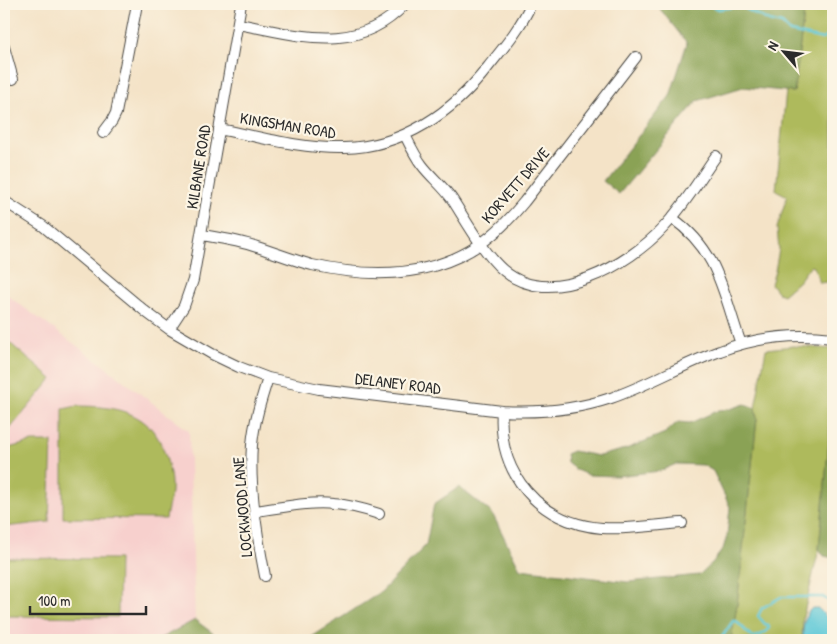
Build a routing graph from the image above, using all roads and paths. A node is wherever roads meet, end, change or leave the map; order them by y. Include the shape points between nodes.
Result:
1 (137, 4) edge
2 (241, 4) edge
3 (406, 4) edge
4 (531, 4) edge
5 (238, 24) junction
6 (4, 47) edge
7 (636, 57) dead end
8 (13, 78) dead end
9 (219, 129) junction
10 (103, 133) dead end
11 (405, 135) junction
12 (716, 156) dead end
13 (4, 201) edge
14 (672, 218) junction
15 (202, 235) junction
16 (481, 243) junction
17 (169, 329) junction
18 (833, 338) edge
19 (740, 344) junction
20 (268, 378) junction
21 (502, 411) junction
22 (255, 511) junction
23 (379, 514) dead end
24 (682, 523) dead end
25 (264, 576) dead end

1 - 10 street via 116,113
2 - 5 street, KILBANE ROAD
3 - 5 street via 379,24 339,38 312,38
4 - 11 street, KINGSMAN ROAD via 512,36 467,93 439,116
5 - 9 street, KILBANE ROAD
6 - 8 street
7 - 16 street, KORVETT DRIVE via 524,202
9 - 11 street, KINGSMAN ROAD via 326,148 375,145
9 - 15 street, KILBANE ROAD
11 - 16 street via 422,166 446,190
12 - 14 street
13 - 17 street, DELANEY ROAD via 43,226
14 - 16 street via 631,256 591,276 558,286 539,286 510,275
14 - 19 street via 710,257
15 - 16 street, KORVETT DRIVE via 256,246 312,265 374,273 432,267
15 - 17 street, KILBANE ROAD via 190,294
17 - 20 street, DELANEY ROAD via 212,354
18 - 19 street, DELANEY ROAD via 778,337
19 - 21 street, DELANEY ROAD via 595,402 551,411
20 - 21 street, DELANEY ROAD via 319,389
20 - 22 street, LOCKWOOD LANE via 257,414 252,447
21 - 24 street via 502,436 509,462 524,488 544,508 569,521 602,528
22 - 23 street via 326,503
22 - 25 street, LOCKWOOD LANE

